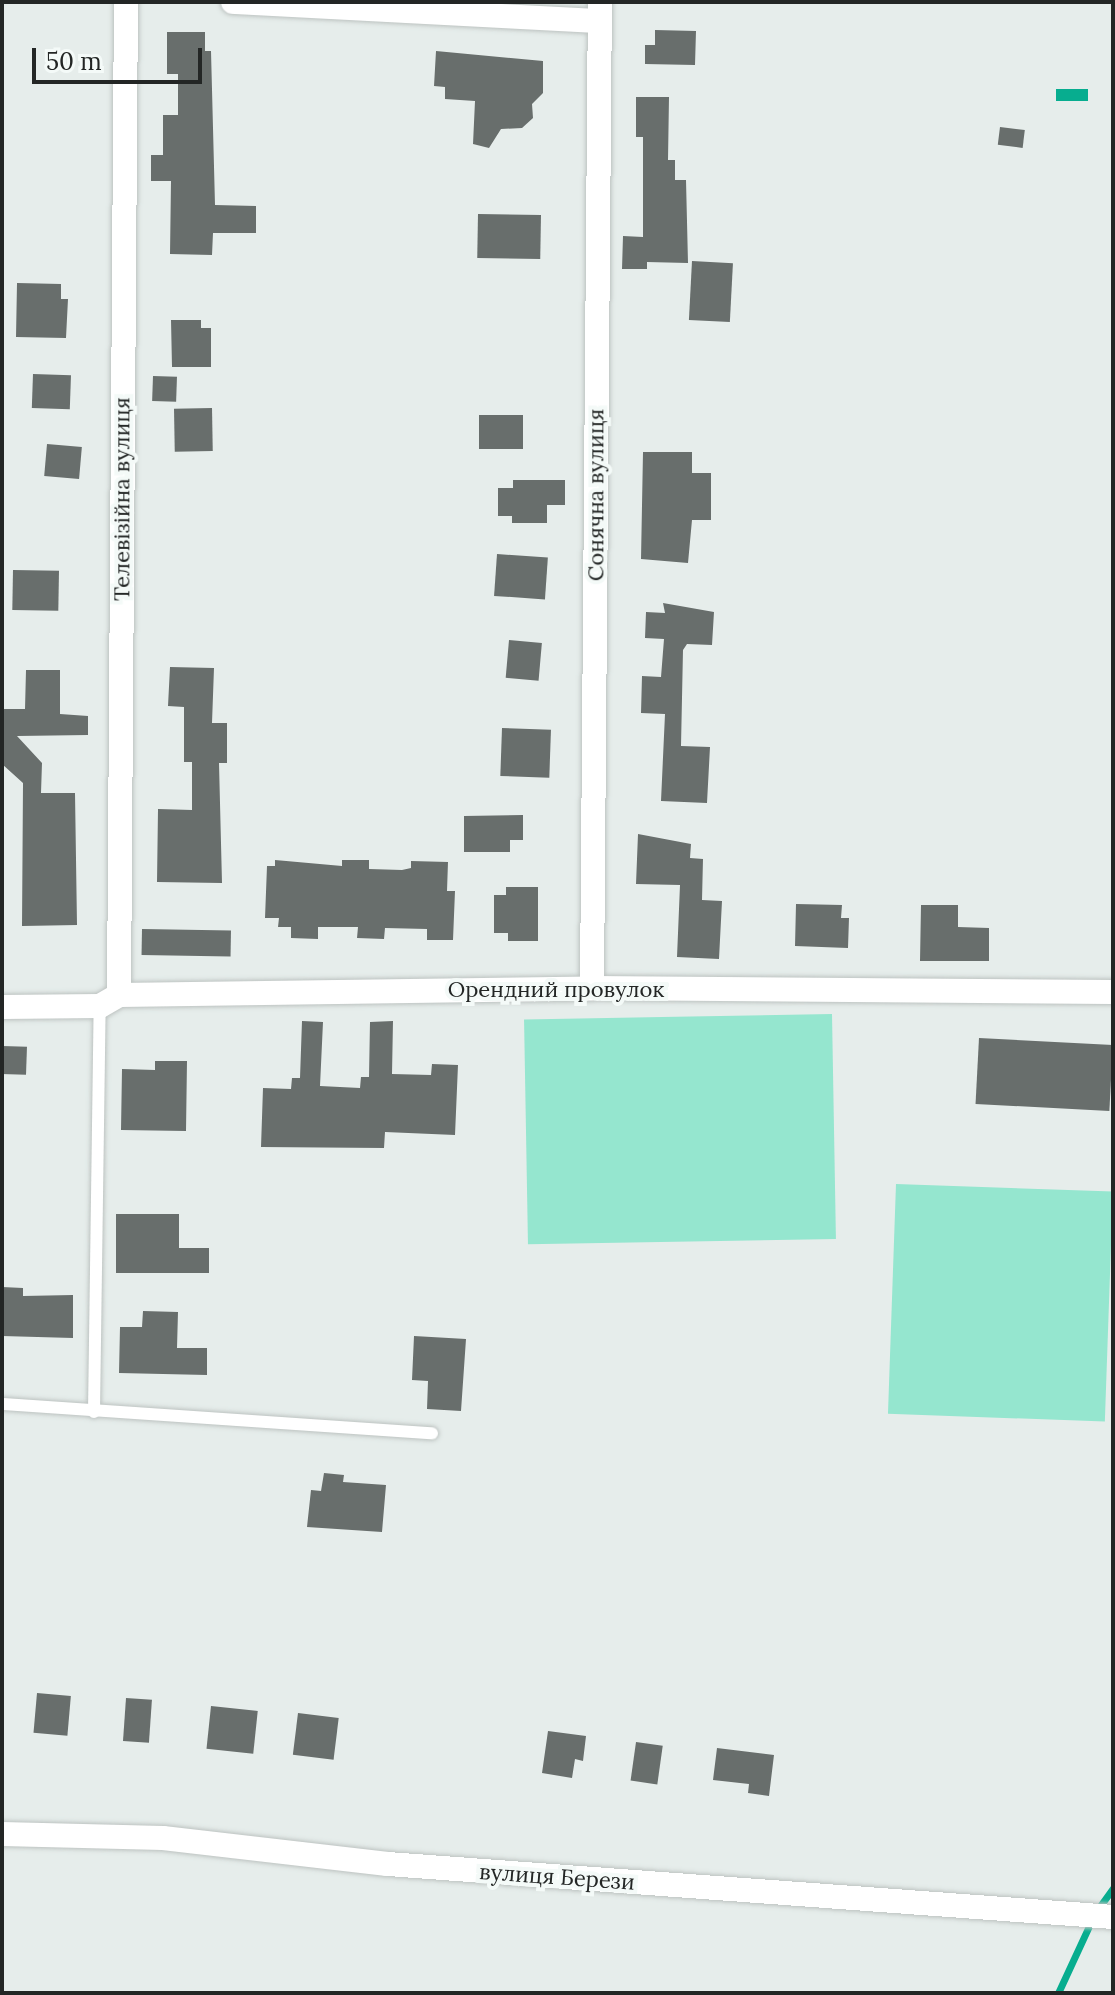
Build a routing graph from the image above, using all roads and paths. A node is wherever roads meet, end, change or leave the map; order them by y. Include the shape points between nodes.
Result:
1 (126, 2) edge
2 (233, 2) edge
3 (600, 12) edge
4 (592, 988) junction
5 (1113, 992) edge
6 (110, 1000) junction
7 (2, 1007) edge
8 (2, 1404) edge
9 (94, 1412) junction
10 (432, 1433) dead end
11 (2, 1834) edge
12 (1111, 1917) edge

1 - 6 street, Телевізійна вулиця
2 - 3 street
3 - 4 street, Сонячна вулиця
4 - 5 street, Орендний провулок
4 - 6 street, Орендний провулок
6 - 7 street, Орендний провулок
6 - 9 lane
8 - 9 lane
9 - 10 lane
11 - 12 street, вулиця Берези via 163,1838 388,1864

